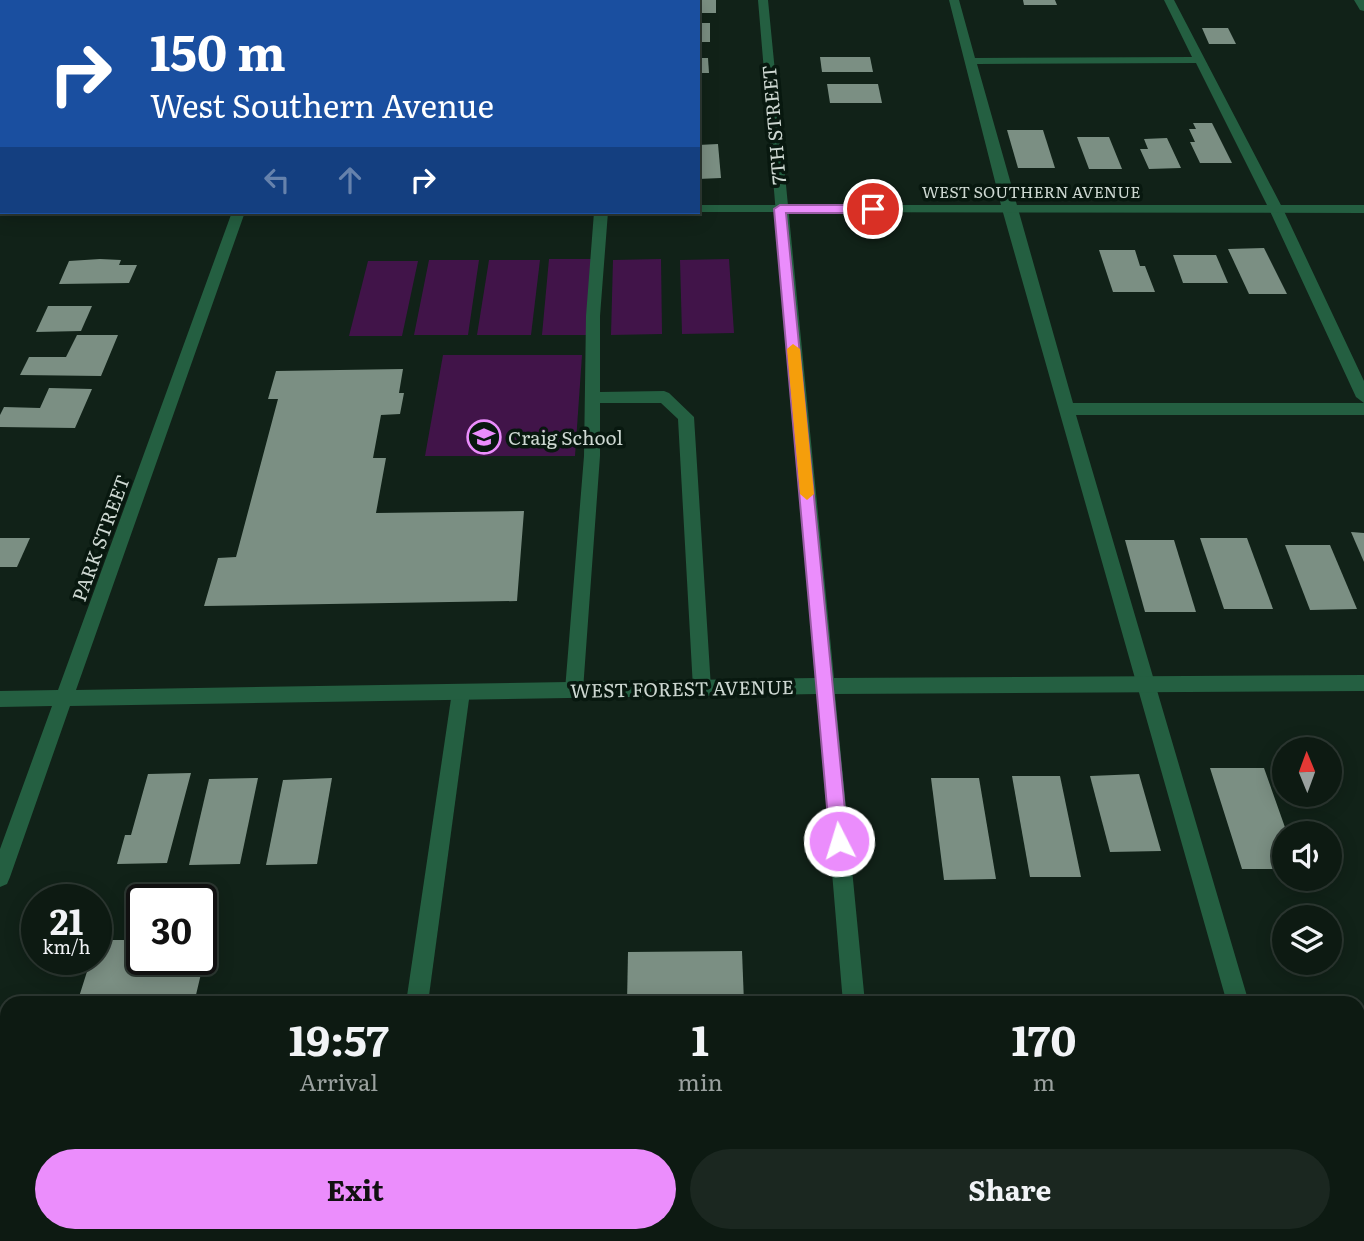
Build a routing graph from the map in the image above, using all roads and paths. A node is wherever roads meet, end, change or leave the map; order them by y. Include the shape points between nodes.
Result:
1 (763, 0) edge
2 (954, 0) edge
3 (1169, 0) edge
4 (1359, 0) edge
5 (1364, 8) edge
6 (1200, 60) junction
7 (970, 61) junction
8 (700, 209) edge
9 (780, 209) junction
10 (1009, 209) junction
11 (1276, 209) junction
12 (1364, 209) edge
13 (237, 214) edge
14 (601, 214) edge
15 (1364, 397) edge
16 (592, 398) junction
17 (1068, 409) junction
18 (1364, 409) edge
19 (1364, 683) edge
20 (1146, 685) junction
21 (825, 686) junction
22 (702, 688) junction
23 (575, 690) junction
24 (461, 692) junction
25 (0, 699) edge
26 (65, 699) junction
27 (0, 877) edge
28 (418, 996) edge
29 (853, 996) edge
30 (1236, 996) edge

1 - 9 street, 7TH STREET
2 - 7 street
3 - 6 street
4 - 5 street
6 - 7 street
6 - 11 street
7 - 10 street
8 - 9 street, WEST SOUTHERN AVENUE
9 - 10 street, WEST SOUTHERN AVENUE
9 - 21 street, 7TH STREET
10 - 11 street, WEST SOUTHERN AVENUE
10 - 17 street
11 - 12 street, WEST SOUTHERN AVENUE
11 - 15 street
13 - 26 street, PARK STREET
14 - 16 street
16 - 22 street via 664,397 687,417
16 - 23 street
17 - 18 street
17 - 20 street
19 - 20 street, WEST FOREST AVENUE
20 - 21 street, WEST FOREST AVENUE
20 - 30 street
21 - 22 street, WEST FOREST AVENUE
21 - 29 street, 7TH STREET
22 - 23 street, WEST FOREST AVENUE
23 - 24 street, WEST FOREST AVENUE
24 - 26 street, WEST FOREST AVENUE
24 - 28 street
25 - 26 street, WEST FOREST AVENUE
26 - 27 street, PARK STREET

